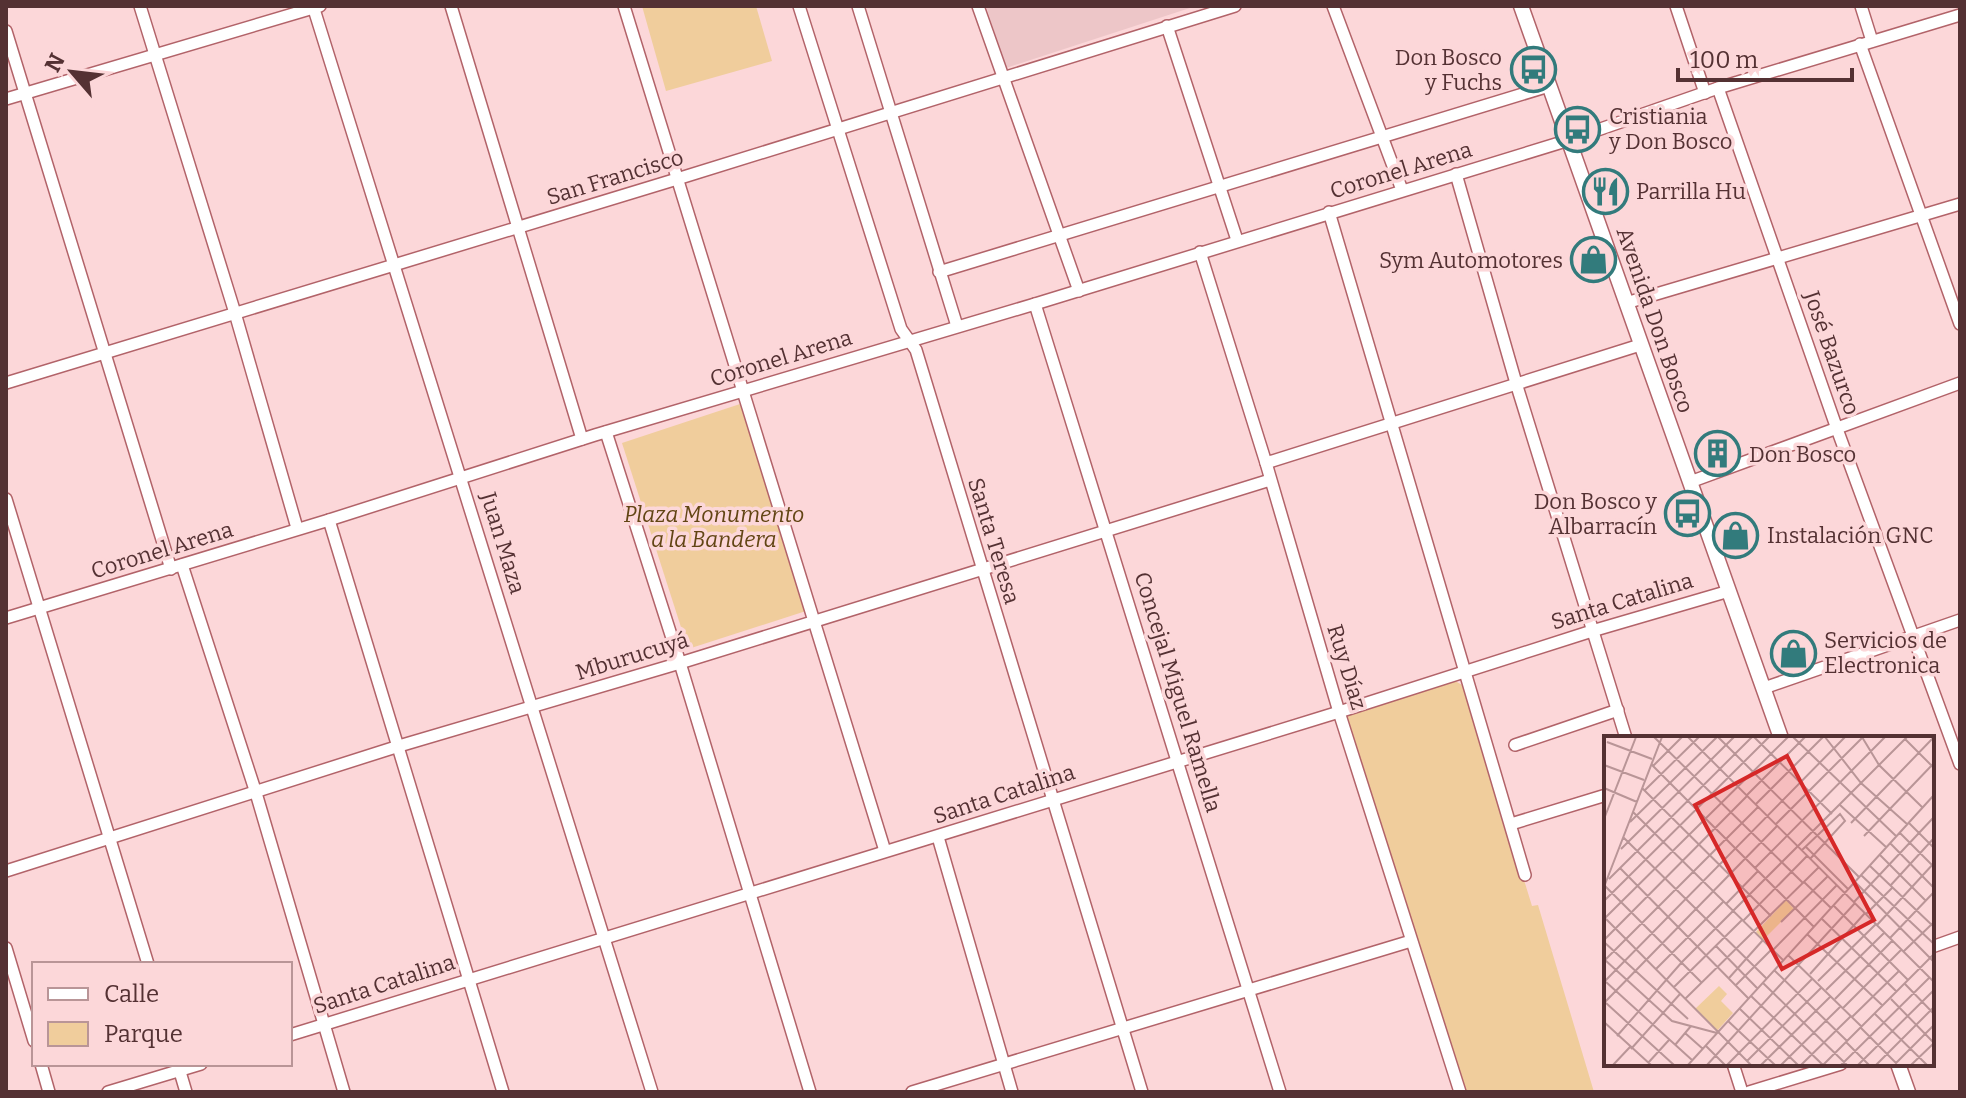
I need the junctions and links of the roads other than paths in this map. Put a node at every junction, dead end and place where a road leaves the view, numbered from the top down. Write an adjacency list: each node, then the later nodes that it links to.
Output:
1 (140, 6): 17 (street)
2 (451, 6): 35 (street)
3 (624, 6): 29 (street)
4 (799, 6): 25 (street, Santa Teresa)
5 (858, 6): 24 (street)
6 (978, 6): 18 (street)
7 (1235, 6): 14 (street, San Francisco)
8 (1333, 6): 26 (street)
9 (1521, 6): 19 (main road, Avenida Don Bosco)
10 (1676, 6): 21 (street)
11 (1861, 6): 16 (street)
12 (316, 7): 17 (street); 40 (street, Juan Maza)
13 (1960, 15): 16 (street, Coronel Arena)
14 (1167, 26): 18 (street, San Francisco); 30 (street)
15 (6, 31): 22 (street)
16 (1866, 43): 20 (street, Coronel Arena); 34 (street)
17 (155, 54): 22 (street); 45 (street)
18 (1003, 78): 24 (street, San Francisco); 36 (street)
19 (1549, 86): 26 (street); 27 (main road, Avenida Don Bosco)
20 (1718, 88): 21 (street, Coronel Arena); 39 (street, José Bazurco)
21 (1705, 93): 27 (street, Coronel Arena)
22 (25, 94): 23 (street); 50 (street)
23 (6, 99)
24 (892, 112): 25 (street, San Francisco); 41 (street)
25 (838, 129): 29 (street, San Francisco); 48 (street, Santa Teresa)
26 (1382, 138): 30 (street); 31 (street)
27 (1569, 140): 28 (street, Coronel Arena); 43 (main road, Avenida Don Bosco)
28 (1456, 174): 31 (street, Coronel Arena); 52 (street)
29 (677, 179): 35 (street, San Francisco); 54 (street)
30 (1219, 185): 36 (street); 37 (street)
31 (1402, 190): 33 (street, Coronel Arena)
32 (1960, 204): 34 (street)
33 (1329, 212): 37 (street, Coronel Arena); 55 (street)
34 (1920, 216): 39 (street); 46 (street)
35 (519, 227): 40 (street, San Francisco); 58 (street)
36 (1058, 234): 41 (street); 42 (street)
37 (1237, 240): 38 (street, Coronel Arena)
38 (1200, 252): 42 (street, Coronel Arena); 59 (street, Ruy Díaz)
39 (1778, 259): 43 (street); 56 (street, José Bazurco)
40 (391, 265): 45 (street, San Francisco); 60 (street, Juan Maza)
41 (939, 272): 47 (street)
42 (1079, 291): 44 (street, Coronel Arena)
43 (1626, 303): 49 (main road, Avenida Don Bosco)
44 (1035, 304): 47 (street, Coronel Arena); 66 (street, Concejal Miguel Ramella)
45 (235, 313): 50 (street, San Francisco); 65 (street)
46 (1960, 324)
47 (957, 326): 48 (street, Coronel Arena)
48 (911, 341): 54 (street, Coronel Arena); 68 (street, Santa Teresa)
49 (1640, 345): 52 (street); 62 (main road, Avenida Don Bosco)
50 (104, 353): 51 (street, San Francisco); 67 (street)
51 (6, 383)
52 (1516, 383): 55 (street); 74 (street)
53 (1960, 383): 56 (street)
54 (744, 391): 57 (street, Coronel Arena); 73 (street)
55 (1391, 425): 59 (street); 77 (street)
56 (1837, 429): 62 (street); 75 (street, José Bazurco)
57 (606, 432): 58 (street, Coronel Arena); 76 (street)
58 (582, 439): 60 (street, Coronel Arena)
59 (1266, 463): 61 (street, Ruy Díaz)
60 (462, 477): 64 (street, Coronel Arena); 79 (street, Juan Maza)
61 (1270, 480): 66 (street, Mburucuyá); 81 (street, Ruy Díaz)
62 (1690, 482): 69 (main road, Avenida Don Bosco)
63 (6, 499): 70 (street)
64 (329, 520): 65 (street, Coronel Arena); 85 (street)
65 (297, 528): 67 (street, Coronel Arena)
66 (1107, 530): 68 (street, Mburucuyá); 86 (street, Concejal Miguel Ramella)
67 (177, 567): 70 (street, Coronel Arena); 88 (street)
68 (982, 569): 73 (street, Mburucuyá); 90 (street, Santa Teresa)
69 (1729, 591): 74 (street, Santa Catalina); 78 (main road, Avenida Don Bosco)
70 (39, 608): 71 (street, Coronel Arena); 93 (street)
71 (6, 618)
72 (1960, 620): 75 (street)
73 (815, 622): 76 (street, Mburucuyá); 94 (street)
74 (1592, 631): 77 (street, Santa Catalina); 80 (street)
75 (1915, 637): 78 (street); 87 (street, José Bazurco)
76 (680, 663): 79 (street, Mburucuyá); 97 (street)
77 (1464, 670): 81 (street, Santa Catalina); 91 (street)
78 (1764, 688): 83 (main road, Avenida Don Bosco)
79 (534, 708): 85 (street, Mburucuyá); 99 (street, Juan Maza)
80 (1618, 710): 82 (street); 84 (street)
81 (1339, 712): 86 (street, Santa Catalina); 100 (street, Ruy Díaz)
82 (1625, 736)
83 (1780, 736)
84 (1515, 745)
85 (399, 746): 88 (street, Mburucuyá); 104 (street)
86 (1178, 762): 90 (street, Santa Catalina); 105 (street, Concejal Miguel Ramella)
87 (1960, 764)
88 (256, 793): 93 (street, Mburucuyá); 106 (street)
89 (1604, 796): 91 (street)
90 (1052, 800): 92 (street, Santa Catalina); 107 (street, Santa Teresa)
91 (1511, 824): 96 (street)
92 (938, 837): 94 (street, Santa Catalina); 110 (street)
93 (110, 839): 95 (street, Mburucuyá); 103 (street)
94 (885, 851): 97 (street, Santa Catalina)
95 (6, 871)
96 (1525, 875)
97 (748, 893): 99 (street, Santa Catalina); 122 (street)
98 (1960, 937): 101 (street)
99 (604, 938): 104 (street, Santa Catalina); 121 (street, Juan Maza)
100 (1411, 941): 105 (street); 127 (street, Ruy Díaz)
101 (1934, 946)
102 (6, 948): 108 (street)
103 (147, 962)
104 (468, 978): 106 (street, Santa Catalina); 120 (street)
105 (1249, 990): 107 (street); 126 (street, Concejal Miguel Ramella)
106 (322, 1024): 109 (street, Santa Catalina); 119 (street)
107 (1122, 1028): 110 (street); 125 (street, Santa Teresa)
108 (32, 1034)
109 (292, 1034)
110 (1003, 1064): 123 (street); 124 (street)
111 (42, 1066): 116 (street)
112 (1734, 1066): 128 (street)
113 (1834, 1066): 129 (street)
114 (1899, 1066): 130 (main road)
115 (179, 1067): 117 (street); 118 (street)
116 (49, 1092)
117 (108, 1092)
118 (186, 1092)
119 (344, 1092)
120 (503, 1092)
121 (652, 1092)
122 (810, 1092)
123 (912, 1092)
124 (1012, 1092)
125 (1142, 1092)
126 (1280, 1092)
127 (1460, 1092)
128 (1742, 1092)
129 (1749, 1092)
130 (1908, 1092)

